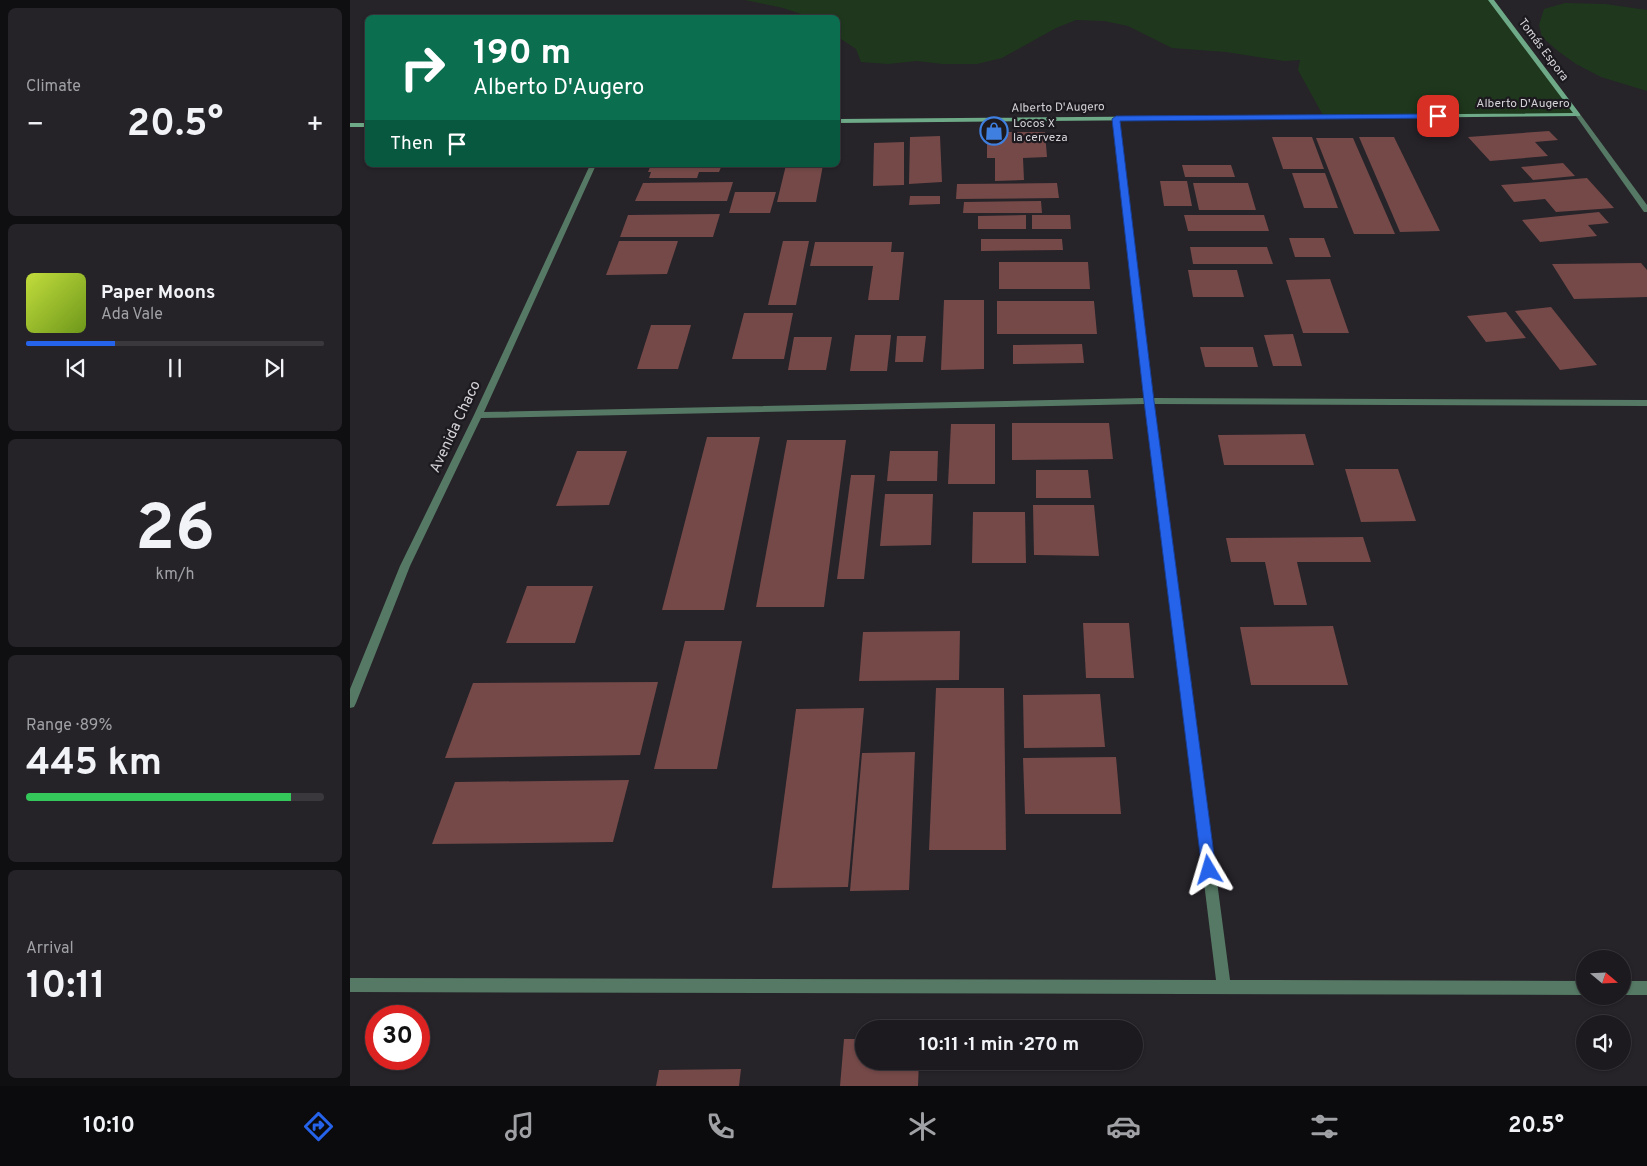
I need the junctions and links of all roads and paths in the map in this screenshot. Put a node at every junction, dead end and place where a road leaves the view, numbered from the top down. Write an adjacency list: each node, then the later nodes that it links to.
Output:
1 (1491, 0): 2 (main road, Tomás Espora)
2 (1578, 115): 3 (main road, Alberto D'Augero); 8 (street, Tomás Espora)
3 (1116, 119): 4 (main road, Alberto D'Augero); 9 (street)
4 (840, 122)
5 (350, 125): 6 (main road)
6 (365, 125)
7 (592, 167): 11 (street, Avenida Chaco)
8 (1647, 210)
9 (1149, 401): 10 (street); 11 (street); 14 (street)
10 (1647, 403)
11 (478, 415): 12 (street, Avenida Chaco)
12 (350, 703)
13 (350, 985): 14 (street)
14 (1224, 987): 15 (street)
15 (1576, 988)
16 (1631, 988): 17 (street)
17 (1647, 988)

